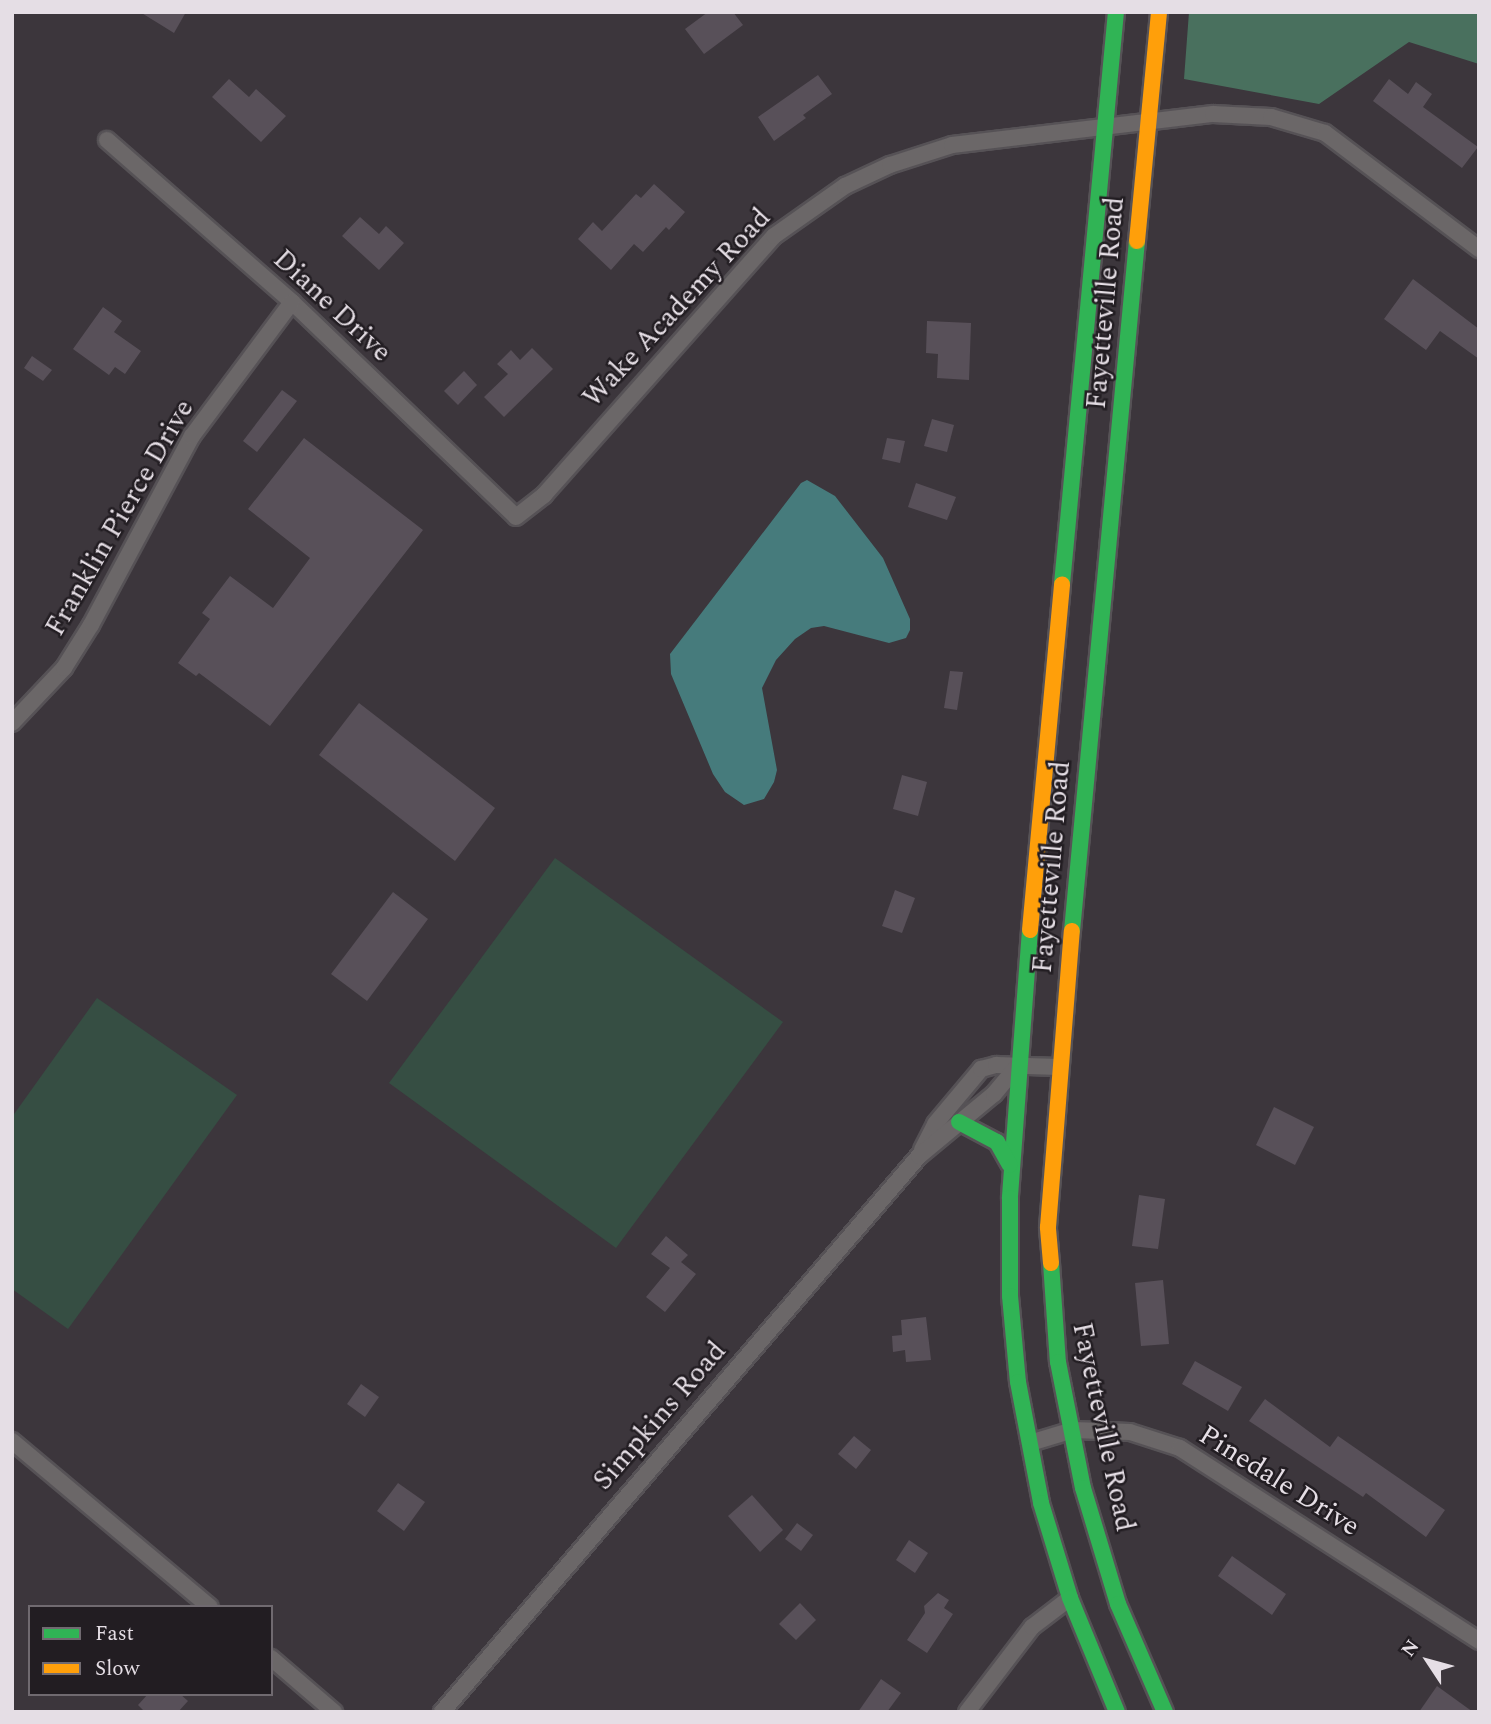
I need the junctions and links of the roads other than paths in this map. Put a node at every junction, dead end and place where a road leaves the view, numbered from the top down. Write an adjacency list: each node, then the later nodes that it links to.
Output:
1 (1116, 12): 4 (highway, Fayetteville Road)
2 (1159, 12): 3 (highway, Fayetteville Road)
3 (1149, 121): 4 (street, Wake Academy Road); 6 (street, Wake Academy Road); 11 (highway, Fayetteville Road)
4 (1104, 125): 8 (street, Wake Academy Road); 10 (highway, Fayetteville Road)
5 (107, 140): 7 (street, Diane Drive)
6 (1479, 249)
7 (292, 302): 8 (street, Diane Drive); 9 (street, Franklin Pierce Drive)
8 (516, 517)
9 (12, 723)
10 (1017, 1066): 11 (street, Simpkins Road); 12 (street, Simpkins Road); 13 (street, Simpkins Road); 14 (highway, Fayetteville Road)
11 (1059, 1067): 15 (highway, Fayetteville Road)
12 (959, 1122): 13 (street, Simpkins Road); 14 (highway)
13 (919, 1156): 23 (street, Simpkins Road)
14 (1010, 1165): 17 (highway, Fayetteville Road)
15 (1073, 1431): 17 (street, Pinedale Drive); 20 (street, Pinedale Drive); 26 (highway, Fayetteville Road)
16 (12, 1441): 19 (street)
17 (1030, 1443): 18 (highway, Fayetteville Road)
18 (1070, 1598): 24 (street); 25 (highway, Fayetteville Road)
19 (208, 1605)
20 (1479, 1641)
21 (273, 1660): 22 (street)
22 (334, 1712)
23 (442, 1712)
24 (967, 1712)
25 (1117, 1712)
26 (1165, 1712)

